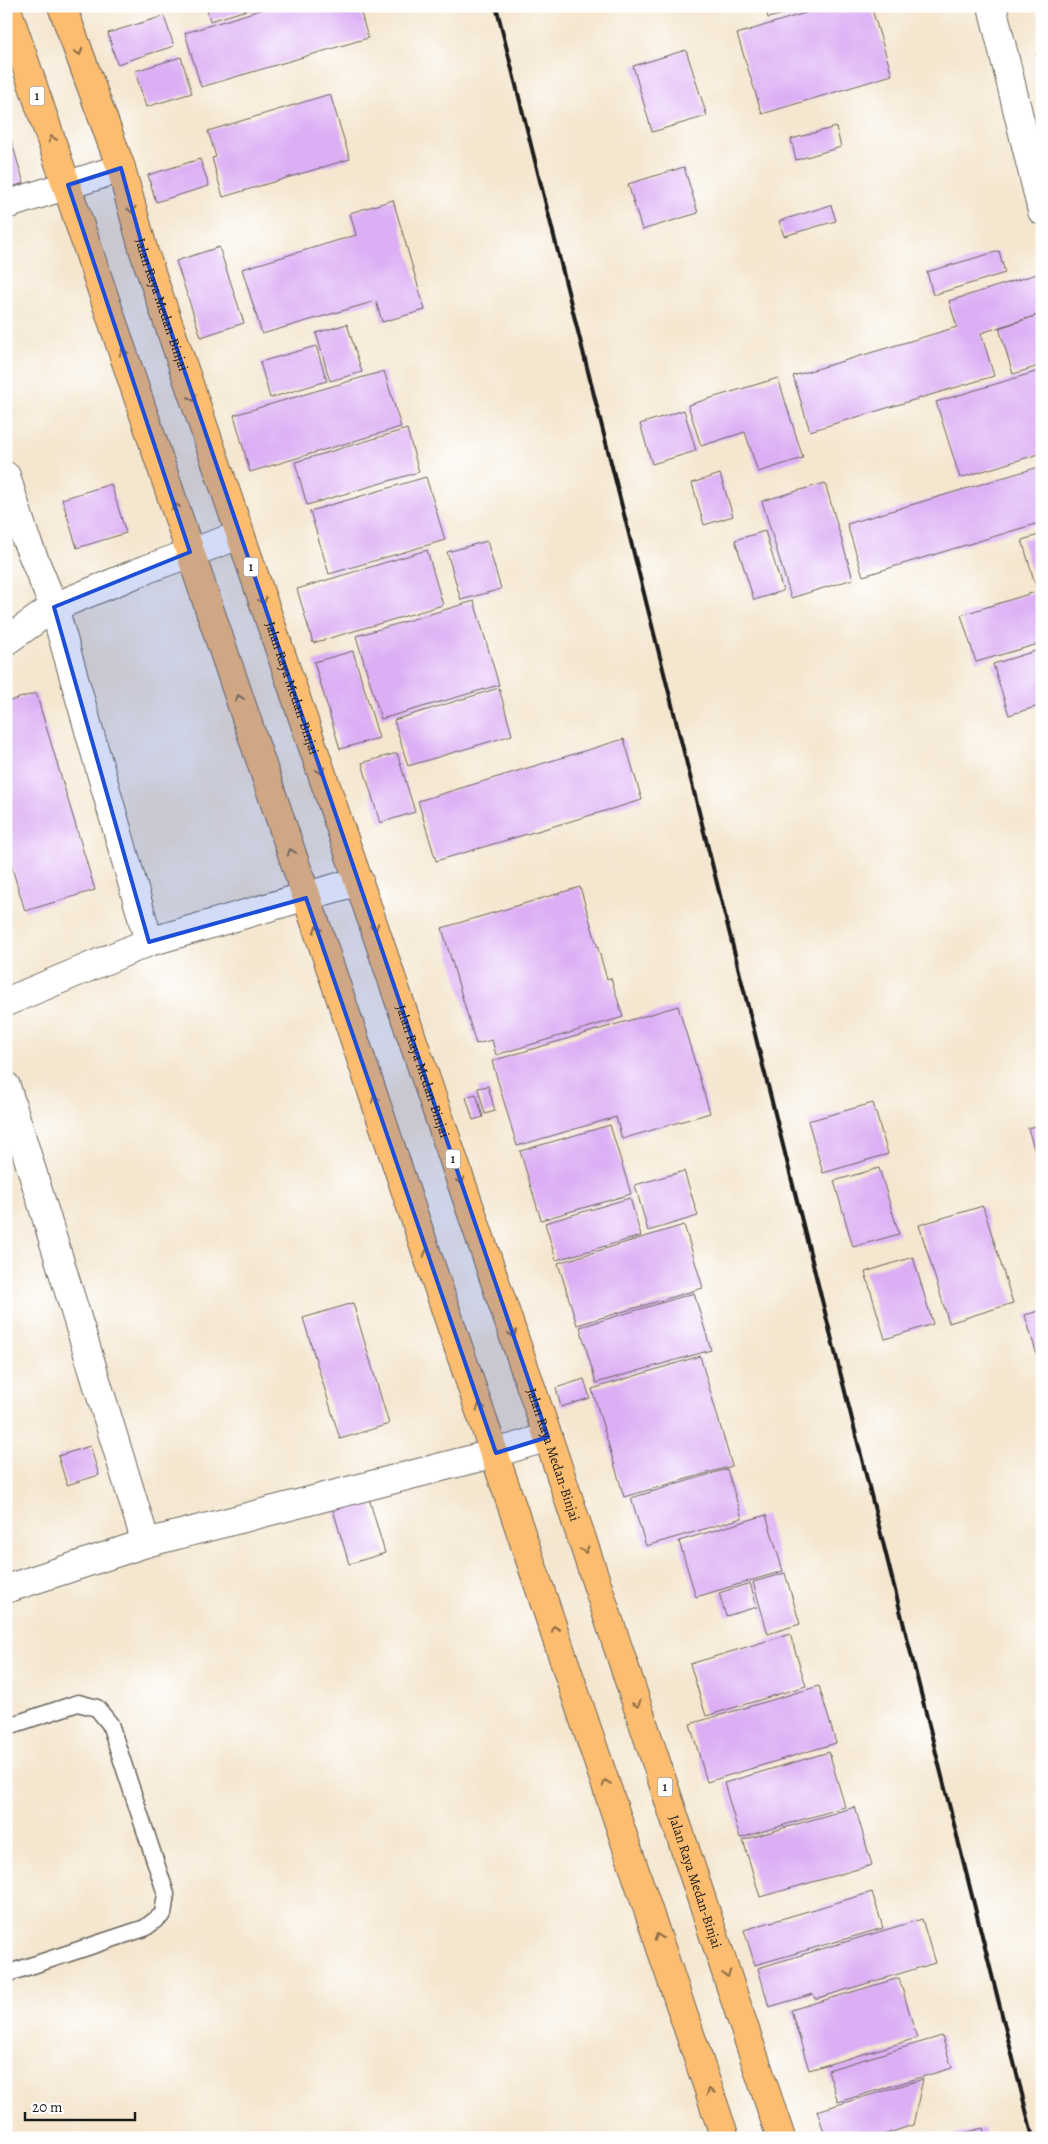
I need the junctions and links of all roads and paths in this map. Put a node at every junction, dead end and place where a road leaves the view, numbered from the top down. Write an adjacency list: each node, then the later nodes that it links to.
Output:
1 (6, 6): 5 (main road, 1, one-way to 1)
2 (62, 6): 4 (main road, Jalan Raya Medan-Binjai / 1, one-way to 4)
3 (992, 6): 7 (street)
4 (121, 168): 5 (street); 9 (main road, Jalan Raya Medan-Binjai / 1, one-way to 9)
5 (68, 186): 6 (street); 10 (main road, 1, one-way to 5)
6 (6, 205)
7 (1042, 210)
8 (6, 476): 11 (street)
9 (240, 535): 10 (street); 13 (main road, Jalan Raya Medan-Binjai / 1, one-way to 13)
10 (190, 552): 11 (street); 14 (main road, 1, one-way to 10)
11 (54, 607): 12 (street); 15 (street)
12 (6, 641)
13 (359, 881): 14 (street); 18 (main road, Jalan Raya Medan-Binjai / 1, one-way to 18)
14 (306, 898): 15 (street); 19 (main road, 1, one-way to 14)
15 (149, 942): 16 (street)
16 (6, 1002)
17 (6, 1086): 20 (street)
18 (548, 1437): 19 (street); 25 (main road, Jalan Raya Medan-Binjai / 1, one-way to 25)
19 (496, 1453): 20 (street); 24 (main road, 1, one-way to 19)
20 (146, 1543): 21 (street)
21 (6, 1590)
22 (6, 1727): 23 (lane)
23 (6, 1974)
24 (725, 2138)
25 (781, 2138)

